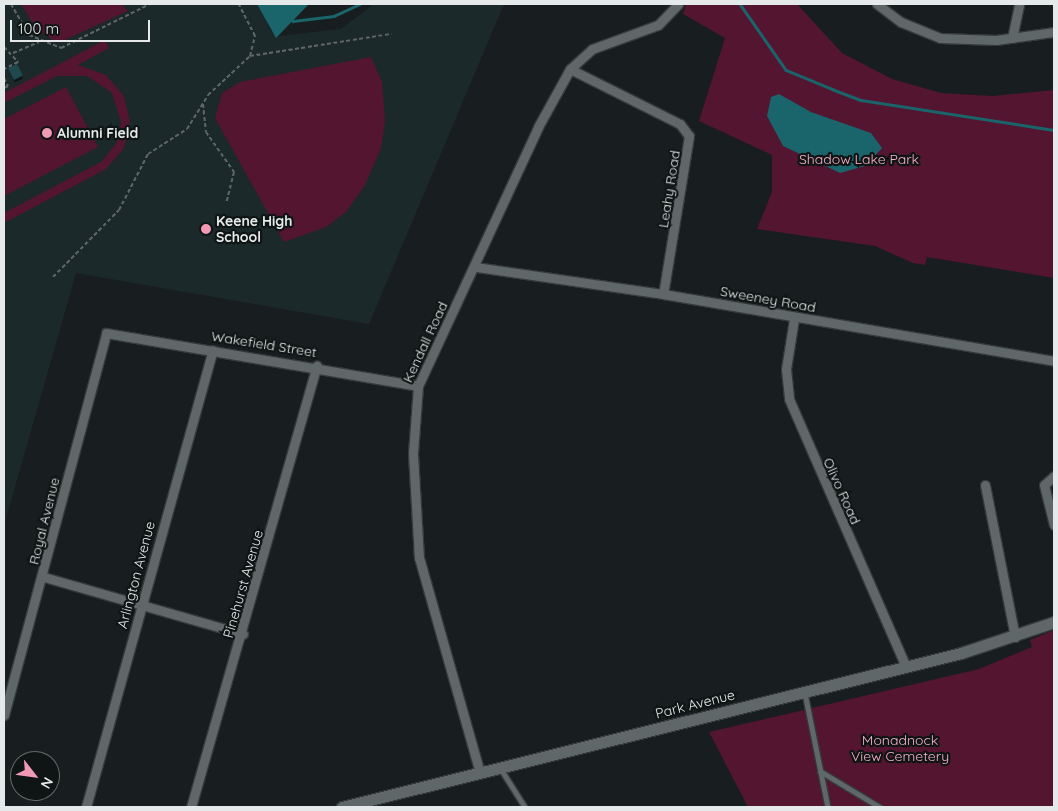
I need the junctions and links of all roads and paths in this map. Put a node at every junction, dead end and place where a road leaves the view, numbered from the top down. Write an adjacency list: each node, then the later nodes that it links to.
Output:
1 (11, 4): 10 (path)
2 (150, 4): 10 (path)
3 (240, 4): 13 (path)
4 (678, 4): 15 (street, Kendall Road)
5 (877, 4): 9 (street)
6 (1019, 4): 9 (street)
7 (1054, 32): 9 (street)
8 (391, 34): 13 (path)
9 (1012, 38)
10 (39, 42): 12 (path)
11 (4, 48): 12 (path)
12 (13, 53): 14 (path)
13 (250, 56): 18 (path)
14 (4, 69)
15 (570, 70): 20 (street, Kendall Road); 22 (street, Leahy Road)
16 (4, 78): 17 (path)
17 (4, 88)
18 (204, 102): 19 (path); 21 (path)
19 (226, 202)
20 (476, 268): 22 (street, Sweeney Road); 28 (street, Kendall Road)
21 (53, 277)
22 (663, 294): 23 (street, Sweeney Road)
23 (794, 319): 26 (street, Sweeney Road); 37 (street, Olivo Road)
24 (106, 333): 25 (street, Wakefield Street); 32 (street, Royal Avenue)
25 (213, 350): 27 (street, Wakefield Street); 33 (street, Arlington Avenue)
26 (1054, 362)
27 (317, 366): 28 (street, Wakefield Street); 35 (street, Pinehurst Avenue)
28 (418, 386): 42 (street, Kendall Road)
29 (1054, 476): 31 (street)
30 (985, 486): 36 (street)
31 (1054, 525)
32 (44, 577): 33 (street); 39 (street, Royal Avenue)
33 (143, 604): 35 (street); 43 (street, Arlington Avenue)
34 (1054, 622): 36 (street, Park Avenue)
35 (243, 634): 44 (street, Pinehurst Avenue)
36 (1015, 637): 37 (street, Park Avenue)
37 (906, 667): 38 (street, Park Avenue)
38 (805, 692): 40 (street, Park Avenue); 41 (lane)
39 (4, 715)
40 (500, 768): 42 (street, Park Avenue); 46 (lane)
41 (820, 771): 47 (lane); 48 (lane)
42 (480, 773): 45 (street, Park Avenue)
43 (86, 807)
44 (191, 807)
45 (342, 807)
46 (525, 807)
47 (828, 807)
48 (880, 807)

